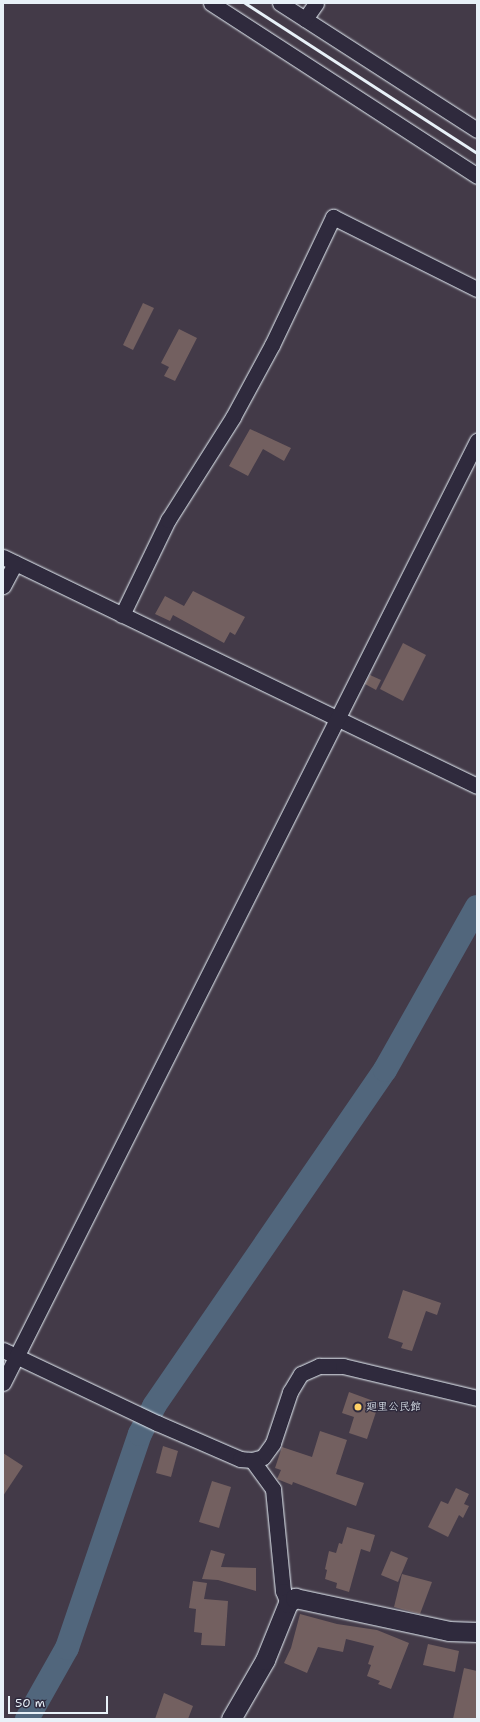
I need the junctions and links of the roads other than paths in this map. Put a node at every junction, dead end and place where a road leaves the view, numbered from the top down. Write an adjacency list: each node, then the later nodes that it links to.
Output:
1 (211, 3): 6 (street)
2 (280, 3): 4 (street)
3 (316, 3): 4 (street)
4 (305, 19): 5 (street)
5 (477, 130)
6 (477, 176)
7 (477, 289): 11 (street)
8 (477, 441): 12 (street)
9 (9, 560): 10 (street); 11 (street)
10 (4, 585)
11 (122, 615): 12 (street)
12 (337, 718): 13 (street); 14 (street)
13 (477, 786)
14 (10, 1353): 15 (street); 17 (street)
15 (3, 1383)
16 (477, 1397): 17 (street)
17 (252, 1460): 18 (street)
18 (288, 1603): 19 (street); 20 (street)
19 (477, 1632)
20 (231, 1719)

